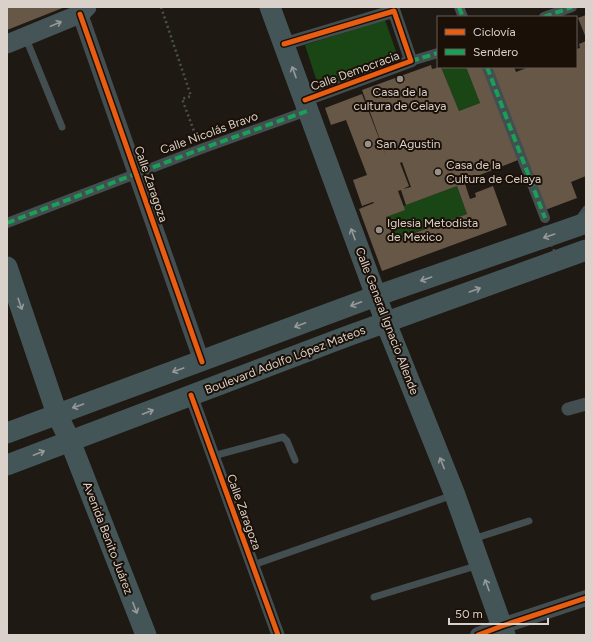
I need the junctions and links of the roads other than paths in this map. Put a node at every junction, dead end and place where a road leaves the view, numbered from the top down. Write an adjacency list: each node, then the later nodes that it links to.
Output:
1 (270, 7): 8 (main road, Calle General Ignacio Allende)
2 (572, 7): 5 (street)
3 (400, 8): 8 (street); 10 (street)
4 (84, 10): 6 (main road, one-way to 4); 14 (street, Calle Zaragoza)
5 (547, 16)
6 (25, 36): 7 (main road); 13 (lane)
7 (7, 44)
8 (284, 44): 12 (main road, Calle General Ignacio Allende, one-way to 8)
9 (437, 53): 10 (street, Calle Democracia)
10 (411, 61): 12 (street, Calle Democracia)
11 (487, 68): 16 (street)
12 (306, 105): 14 (street, Calle Nicolás Bravo); 21 (main road, Calle General Ignacio Allende, one-way to 12)
13 (62, 127)
14 (137, 173): 17 (street, Calle Nicolás Bravo); 23 (street, Calle Zaragoza)
15 (586, 209): 18 (lane)
16 (545, 222)
17 (7, 223)
18 (580, 225): 21 (main road, one-way to 21)
19 (586, 250): 22 (main road, Boulevard Adolfo López Mateos, one-way to 19)
20 (7, 267): 27 (main road, one-way to 27)
21 (376, 296): 22 (main road, Calle General Ignacio Allende); 23 (main road, one-way to 23)
22 (386, 323): 24 (main road, Boulevard Adolfo López Mateos); 33 (main road, Calle General Ignacio Allende, one-way to 22)
23 (202, 362): 27 (main road, one-way to 27)
24 (191, 395): 29 (main road, Boulevard Adolfo López Mateos, one-way to 24); 30 (street, Calle Zaragoza)
25 (586, 404): 26 (street)
26 (568, 409)
27 (57, 414): 28 (main road); 29 (main road, Avenida Benito Juárez)
28 (7, 433)
29 (70, 441): 32 (main road, Boulevard Adolfo López Mateos, one-way to 29); 41 (main road, Avenida Benito Juárez, one-way to 41)
30 (213, 456): 31 (lane); 37 (street, Calle Zaragoza)
31 (295, 460)
32 (7, 465)
33 (455, 494): 35 (main road, Calle General Ignacio Allende); 37 (lane)
34 (528, 521): 35 (lane)
35 (471, 540): 36 (main road, Calle General Ignacio Allende)
36 (480, 565): 38 (lane); 40 (main road, Calle General Ignacio Allende, one-way to 36)
37 (253, 566): 42 (street, Calle Zaragoza)
38 (374, 596)
39 (586, 598): 40 (street)
40 (504, 630): 43 (street)
41 (146, 635)
42 (278, 635)
43 (478, 635)

